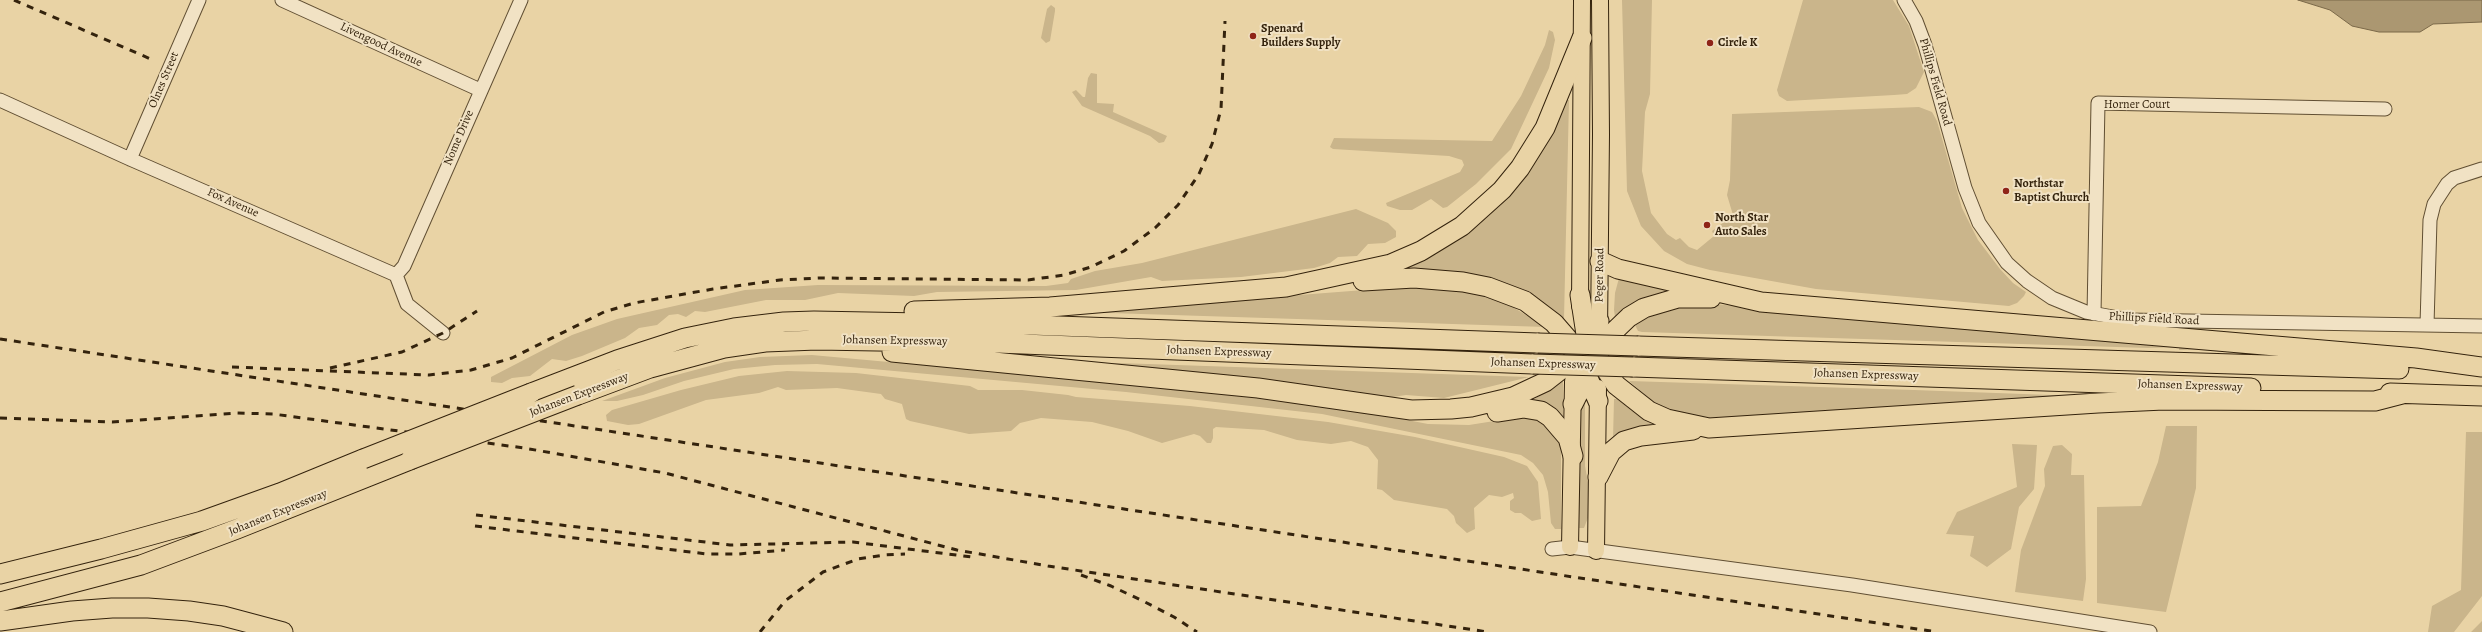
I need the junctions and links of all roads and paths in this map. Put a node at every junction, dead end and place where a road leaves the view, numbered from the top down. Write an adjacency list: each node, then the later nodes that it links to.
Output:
1 (199, 0): 11 (street, Olnes Street)
2 (282, 0): 8 (street, Livengood Avenue)
3 (521, 0): 8 (street, Nome Drive)
4 (1582, 0): 7 (main road, Peger Road)
5 (1600, 0): 13 (main road, Peger Road)
6 (1904, 0): 18 (street, Phillips Field Road)
7 (1582, 38): 15 (highway); 16 (main road, Peger Road)
8 (480, 90): 14 (street, Nome Drive)
9 (0, 100): 11 (street, Fox Avenue)
10 (2384, 109): 18 (street, Horner Court)
11 (130, 159): 14 (street, Fox Avenue)
12 (2482, 169): 21 (street)
13 (1600, 261): 17 (highway); 20 (main road, Peger Road)
14 (396, 274): 23 (street)
15 (1286, 287): 19 (highway); 26 (highway)
16 (1580, 295): 24 (highway); 26 (main road, Peger Road)
17 (1744, 299): 27 (highway); 28 (highway)
18 (2094, 314): 21 (street, Phillips Field Road)
19 (814, 321): 29 (highway, Johansen Expressway, bridge); 42 (highway, Johansen Expressway, bridge)
20 (1599, 321): 24 (highway); 27 (main road, Peger Road)
21 (2427, 325): 22 (street, Phillips Field Road)
22 (2482, 326)
23 (443, 333)
24 (1587, 341): 26 (highway); 27 (highway)
25 (765, 342): 31 (highway, Johansen Expressway, bridge); 35 (highway); 43 (highway, Johansen Expressway, bridge)
26 (1577, 357): 30 (highway); 34 (main road, Peger Road); 35 (highway)
27 (1598, 357): 30 (highway); 33 (main road, Peger Road); 36 (highway)
28 (2482, 367)
29 (2482, 371)
30 (1586, 375): 33 (highway); 34 (highway)
31 (2402, 394): 32 (highway, Johansen Expressway); 36 (highway)
32 (2482, 396)
33 (1598, 401): 38 (main road, Peger Road)
34 (1573, 404): 37 (main road, Peger Road)
35 (1411, 410): 37 (highway)
36 (1709, 428): 38 (highway)
37 (1573, 456): 39 (main road, Peger Road)
38 (1598, 477): 41 (main road, Peger Road)
39 (1570, 547): 40 (street); 41 (street)
40 (1552, 549)
41 (1596, 551): 46 (street)
42 (0, 574)
43 (0, 602)
44 (0, 621): 45 (highway)
45 (283, 632)
46 (2150, 632)

